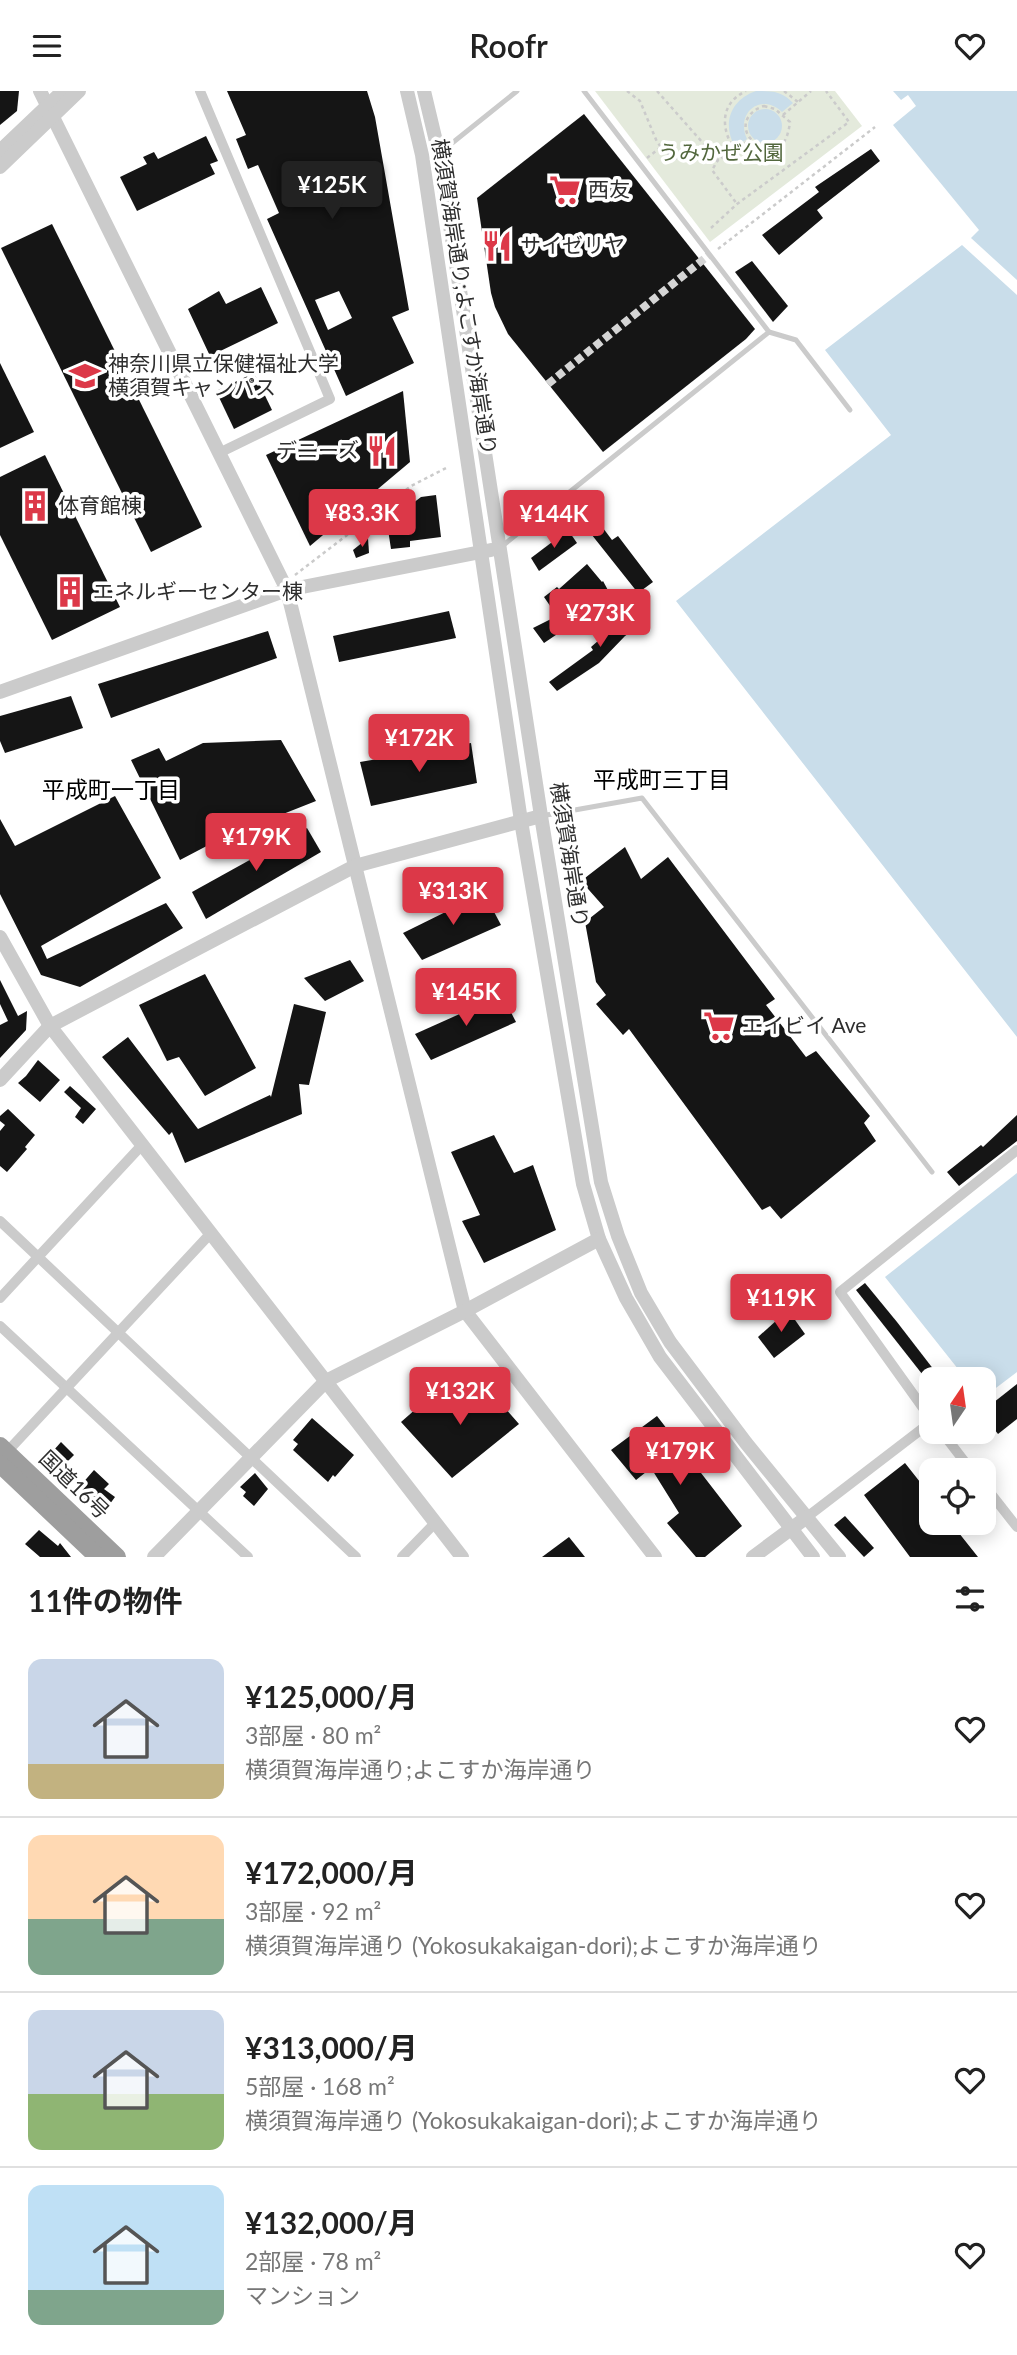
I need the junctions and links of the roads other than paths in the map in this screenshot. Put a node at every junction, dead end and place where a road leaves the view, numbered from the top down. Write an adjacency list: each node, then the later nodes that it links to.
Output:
1 (40, 91): 9 (street)
2 (63, 91): 9 (street)
3 (79, 91): 9 (street)
4 (200, 91): 15 (street)
5 (407, 91): 17 (street, 横須賀海岸通り;よこすか海岸通り)
6 (424, 91): 11 (street, 横須賀海岸通り)
7 (517, 91): 11 (lane)
8 (584, 91): 13 (lane)
9 (52, 111): 10 (street); 12 (street); 15 (street)
10 (0, 151)
11 (439, 154): 16 (street, 横須賀海岸通り)
12 (0, 167)
13 (769, 333): 14 (lane); 16 (lane)
14 (850, 410)
15 (219, 453): 18 (street)
16 (500, 547): 17 (street); 20 (street, 横須賀海岸通り)
17 (482, 552): 18 (street); 21 (street, 横須賀海岸通り;よこすか海岸通り)
18 (286, 587): 19 (street); 22 (street)
19 (0, 692)
20 (541, 815): 21 (street); 28 (lane); 47 (street, 横須賀海岸通り)
21 (521, 821): 22 (street); 31 (street, 横須賀海岸通り;よこすか海岸通り)
22 (355, 866): 24 (street); 34 (street)
23 (0, 937): 24 (street)
24 (50, 1026): 25 (street); 26 (street)
25 (0, 1080)
26 (142, 1145): 30 (street); 32 (street)
27 (1017, 1150): 39 (street)
28 (932, 1172)
29 (0, 1221): 32 (street)
30 (211, 1233): 36 (street); 37 (street)
31 (599, 1239): 34 (street); 50 (street, 横須賀海岸通り;よこすか海岸通り)
32 (38, 1257): 33 (street); 36 (street)
33 (0, 1298)
34 (465, 1311): 37 (street); 58 (street)
35 (0, 1327): 38 (street)
36 (118, 1333): 38 (street); 42 (street)
37 (326, 1381): 42 (street); 48 (street)
38 (67, 1387): 44 (street); 46 (street)
39 (919, 1404)
40 (919, 1430): 47 (street)
41 (951, 1444): 43 (street)
42 (252, 1457): 46 (street); 55 (street)
43 (962, 1458)
44 (2, 1461): 51 (highway, 国道16号); 52 (highway, 国道16号)
45 (996, 1500): 49 (street)
46 (199, 1511): 53 (street); 54 (street)
47 (807, 1517): 50 (street); 61 (street, 横須賀海岸通り)
48 (435, 1523): 56 (street); 57 (street)
49 (1017, 1527)
50 (791, 1529): 59 (street); 60 (street, 横須賀海岸通り;よこすか海岸通り)
51 (98, 1557)
52 (117, 1557)
53 (154, 1557)
54 (248, 1557)
55 (356, 1557)
56 (402, 1557)
57 (462, 1557)
58 (655, 1557)
59 (753, 1557)
60 (813, 1557)
61 (839, 1557)

